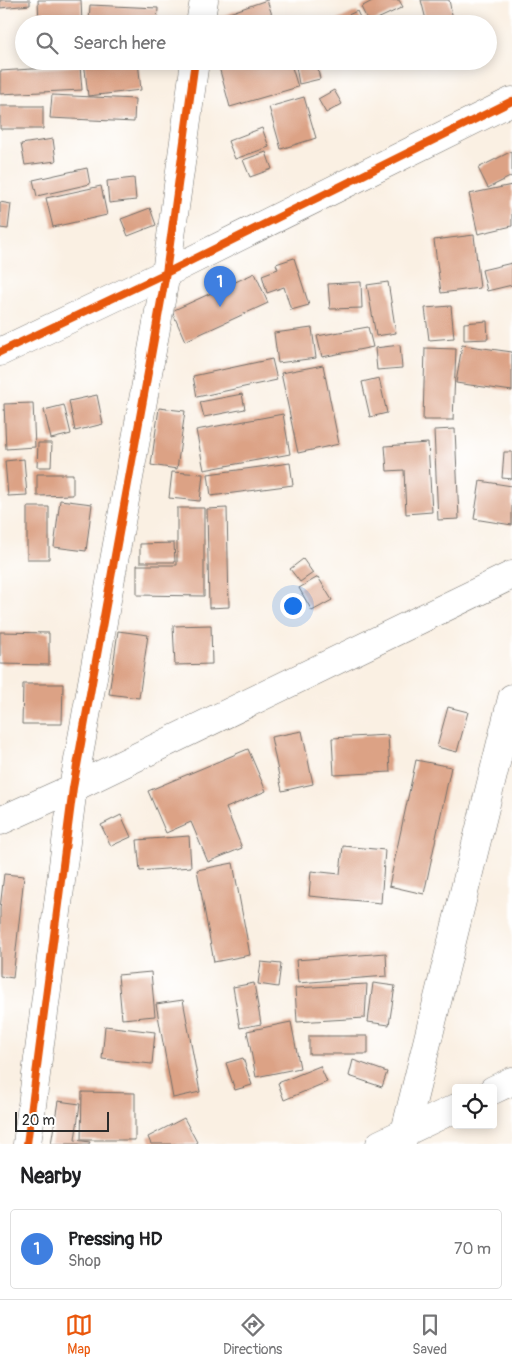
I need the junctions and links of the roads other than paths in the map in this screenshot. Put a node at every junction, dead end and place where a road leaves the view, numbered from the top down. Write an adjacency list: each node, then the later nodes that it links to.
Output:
1 (204, 0): 2 (street)
2 (202, 15)
3 (194, 70): 5 (street)
4 (512, 101): 5 (street)
5 (166, 273): 6 (street); 9 (street)
6 (0, 352)
7 (512, 575): 9 (street)
8 (512, 698): 14 (street)
9 (73, 788): 10 (street); 15 (street)
10 (0, 821)
11 (512, 1081): 12 (street)
12 (497, 1088)
13 (452, 1110): 14 (street)
14 (403, 1138): 16 (street)
15 (27, 1144)
16 (380, 1144)

